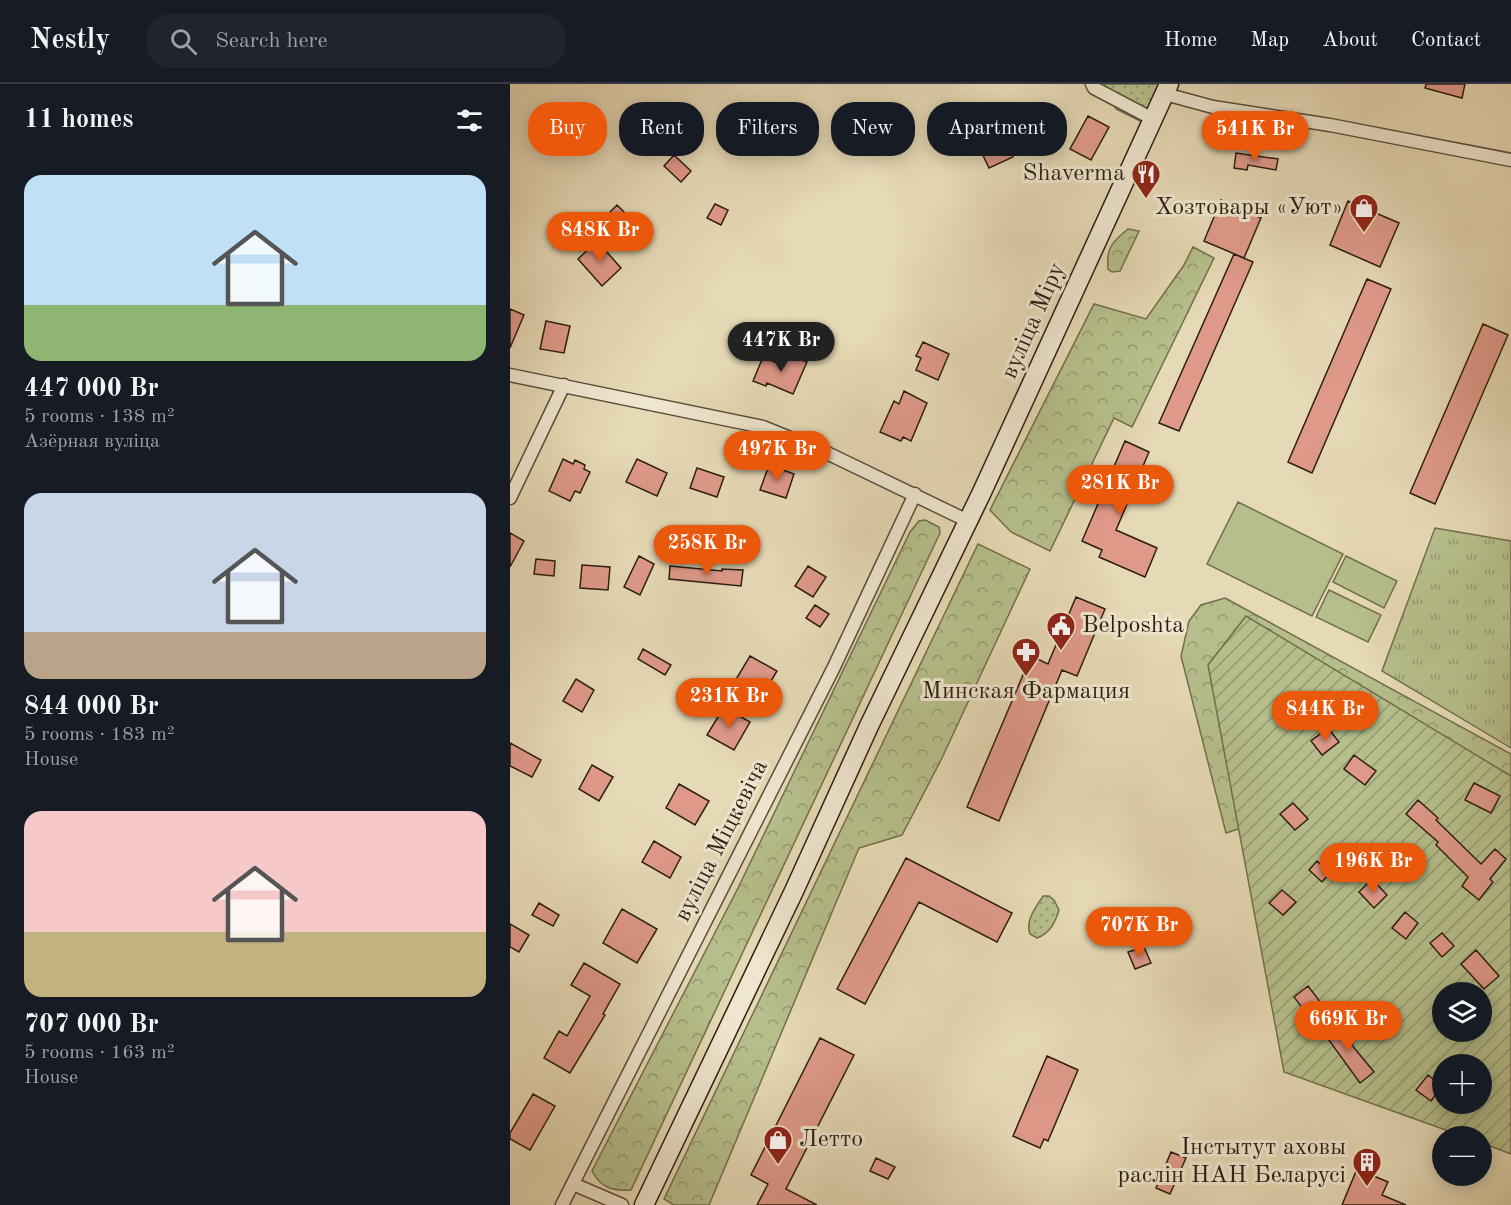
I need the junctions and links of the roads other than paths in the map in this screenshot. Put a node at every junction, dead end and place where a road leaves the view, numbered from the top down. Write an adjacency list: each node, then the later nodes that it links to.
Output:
1 (1092, 84): 3 (street)
2 (1167, 89): 3 (street, вуліца Міру); 4 (street, вуліца Міру)
3 (1153, 119): 9 (street, вуліца Міру)
4 (1511, 160)
5 (510, 375): 6 (street)
6 (564, 385): 7 (street); 8 (street)
7 (915, 494): 9 (street); 10 (street, вуліца Міцкевіча)
8 (510, 498)
9 (968, 521): 13 (street, вуліца Міру)
10 (573, 1184): 11 (street, вуліца Міцкевіча); 12 (street)
11 (562, 1205)
12 (622, 1205)
13 (644, 1205)

